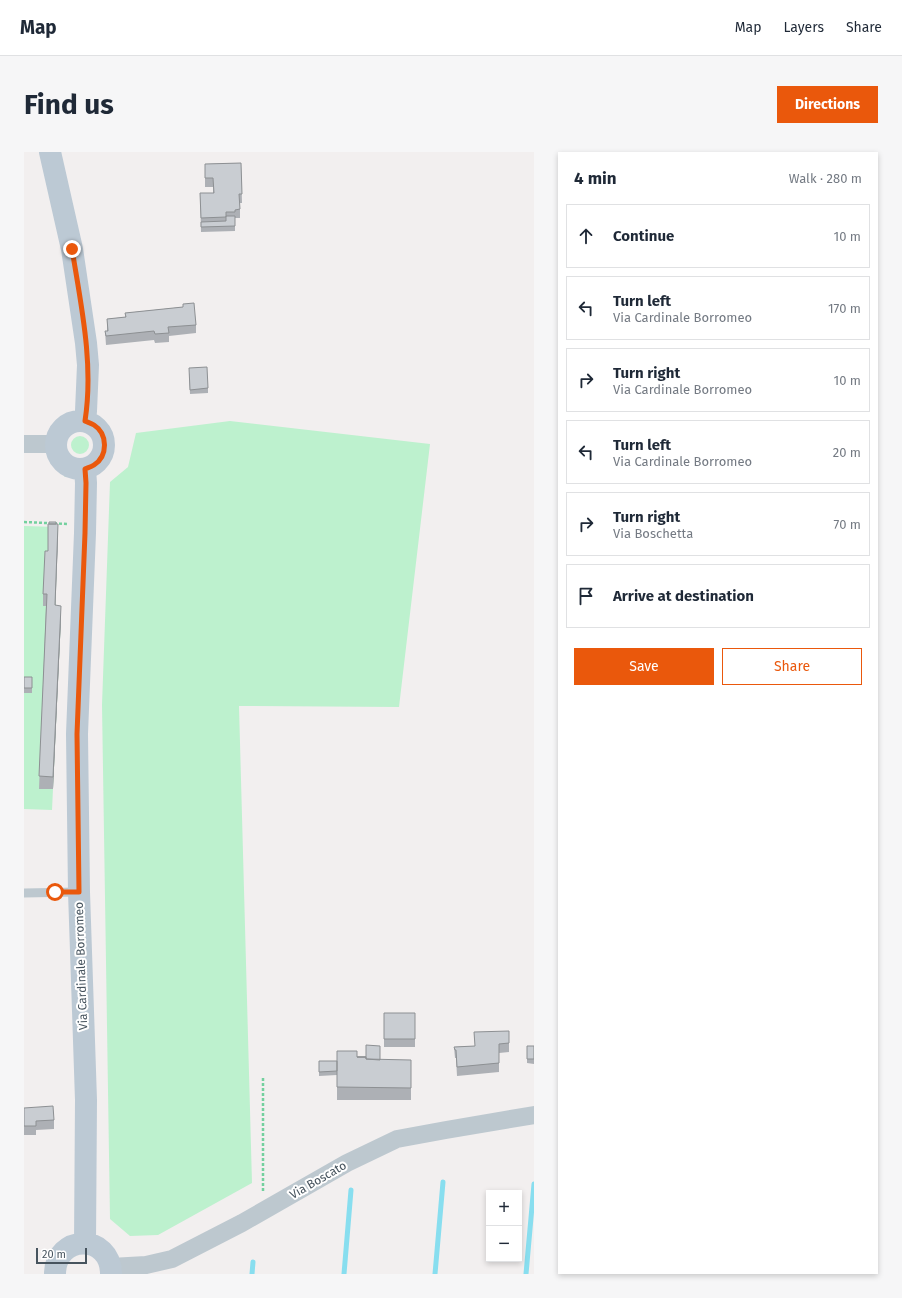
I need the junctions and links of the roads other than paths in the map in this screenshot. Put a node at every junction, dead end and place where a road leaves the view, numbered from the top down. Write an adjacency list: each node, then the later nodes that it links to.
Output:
1 (50, 152): 2 (street)
2 (85, 421): 4 (street); 5 (street)
3 (24, 444): 4 (street)
4 (56, 444): 5 (street)
5 (85, 469): 6 (street, Via Cardinale Borromeo)
6 (79, 892): 7 (lane); 9 (street, Via Cardinale Borromeo)
7 (24, 893)
8 (534, 1115): 10 (street, Via Boscato)
9 (85, 1243): 10 (street); 11 (street)
10 (111, 1271)
11 (55, 1274)

